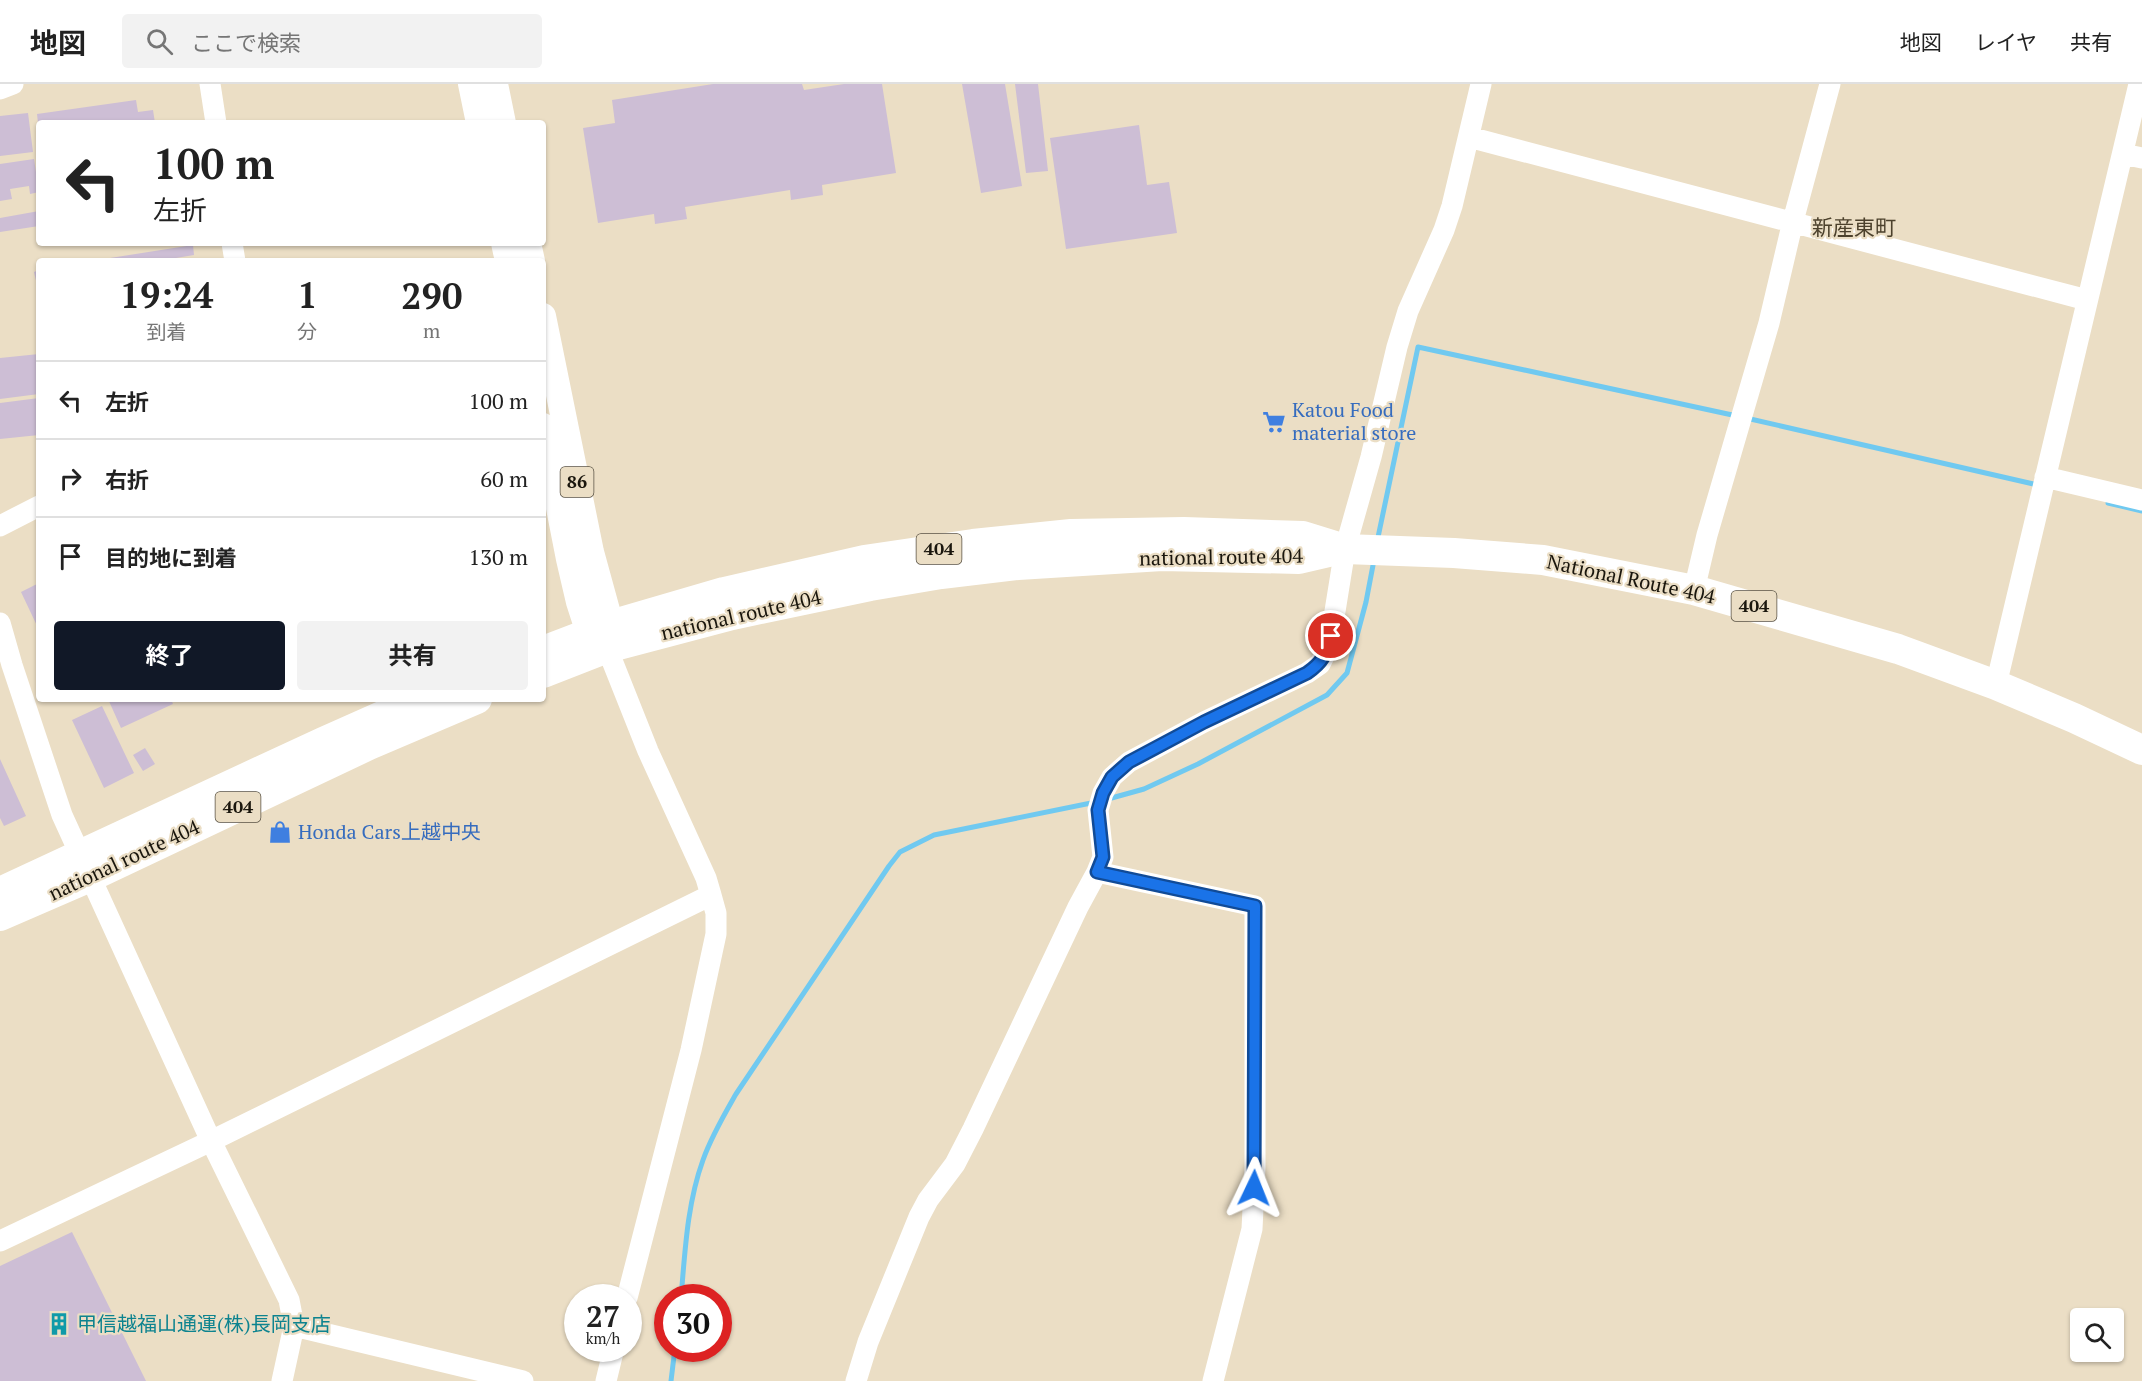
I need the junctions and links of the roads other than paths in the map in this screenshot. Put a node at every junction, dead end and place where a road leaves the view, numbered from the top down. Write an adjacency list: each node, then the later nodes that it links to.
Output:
1 (13, 84): 8 (street)
2 (210, 84): 9 (street)
3 (471, 84): 10 (main road)
4 (495, 84): 11 (main road)
5 (1481, 84): 12 (street)
6 (1830, 84): 14 (street)
7 (2139, 84): 13 (street)
8 (0, 88)
9 (216, 120)
10 (478, 120)
11 (502, 120)
12 (1469, 136): 14 (street); 22 (street)
13 (2132, 156): 15 (street)
14 (1793, 221): 15 (street); 23 (street)
15 (2086, 300): 18 (street)
16 (546, 331): 25 (main road, 86)
17 (546, 442): 25 (main road, 86)
18 (2045, 477): 19 (street); 28 (street)
19 (2142, 500)
20 (36, 508): 21 (street)
21 (0, 526)
22 (1345, 549): 23 (highway, National Route 404 / 404); 25 (highway, national route 404 / 404); 33 (street)
23 (1694, 590): 28 (highway, National Route 404 / 404)
24 (0, 623): 32 (street)
25 (603, 635): 26 (highway, national route 404 / 404); 27 (highway, national route 404 / 404); 35 (street)
26 (546, 650)
27 (546, 671)
28 (1996, 685): 31 (highway, National Route 404 / 404)
29 (413, 702): 32 (highway, national route 404 / 404)
30 (470, 702): 32 (highway, national route 404 / 404)
31 (2142, 750)
32 (85, 866): 34 (highway, national route 404 / 404); 36 (highway, national route 404 / 404); 37 (street)
33 (1097, 872): 45 (street); 46 (street)
34 (0, 892)
35 (711, 895): 37 (street); 39 (street)
36 (0, 916)
37 (211, 1141): 38 (street); 40 (street)
38 (0, 1241)
39 (631, 1284)
40 (294, 1326): 42 (street); 43 (street)
41 (611, 1362): 44 (street)
42 (282, 1381)
43 (523, 1381)
44 (606, 1381)
45 (856, 1381)
46 (1213, 1381)

